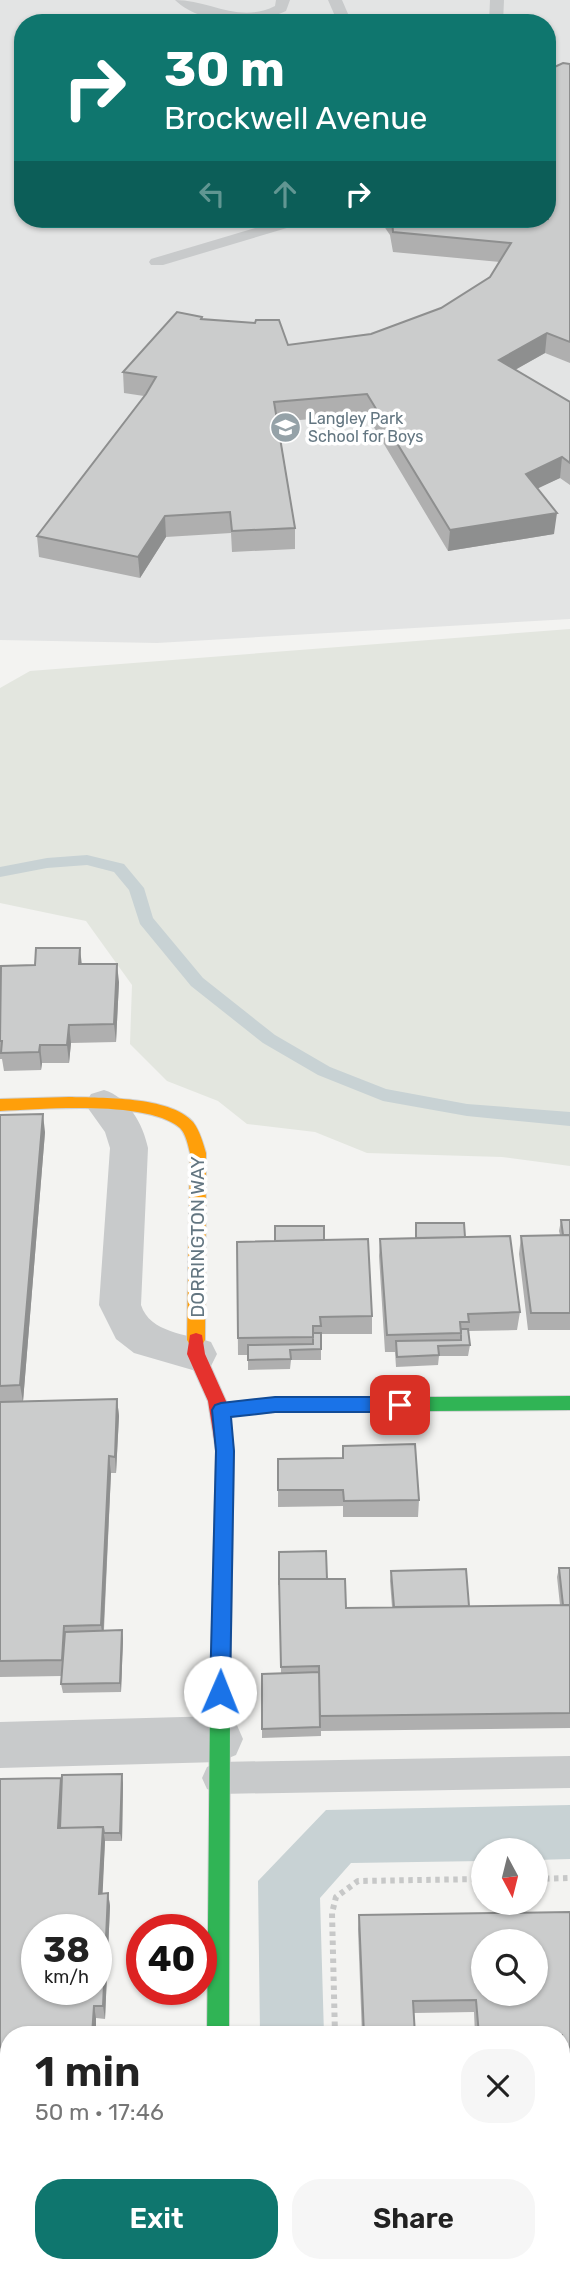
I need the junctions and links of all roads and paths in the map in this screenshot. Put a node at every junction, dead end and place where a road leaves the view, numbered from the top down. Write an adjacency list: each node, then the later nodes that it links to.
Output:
1 (183, 0): 3 (lane)
2 (284, 0): 4 (lane)
3 (225, 14)
4 (264, 14)
5 (271, 228): 6 (lane)
6 (158, 262)
7 (104, 1104): 8 (street, DORRINGTON WAY); 9 (street); 9 (street, DORRINGTON WAY)
8 (0, 1105)
9 (196, 1354): 11 (street, DORRINGTON WAY)
10 (570, 1403): 11 (street)
11 (221, 1410): 13 (street, DORRINGTON WAY)
12 (0, 1745): 13 (street)
13 (219, 1758): 14 (lane); 18 (street, DORRINGTON WAY)
14 (570, 1772)
15 (570, 1878): 17 (path)
16 (471, 1879): 19 (path)
17 (548, 1879)
18 (218, 2026)
19 (335, 2026)

